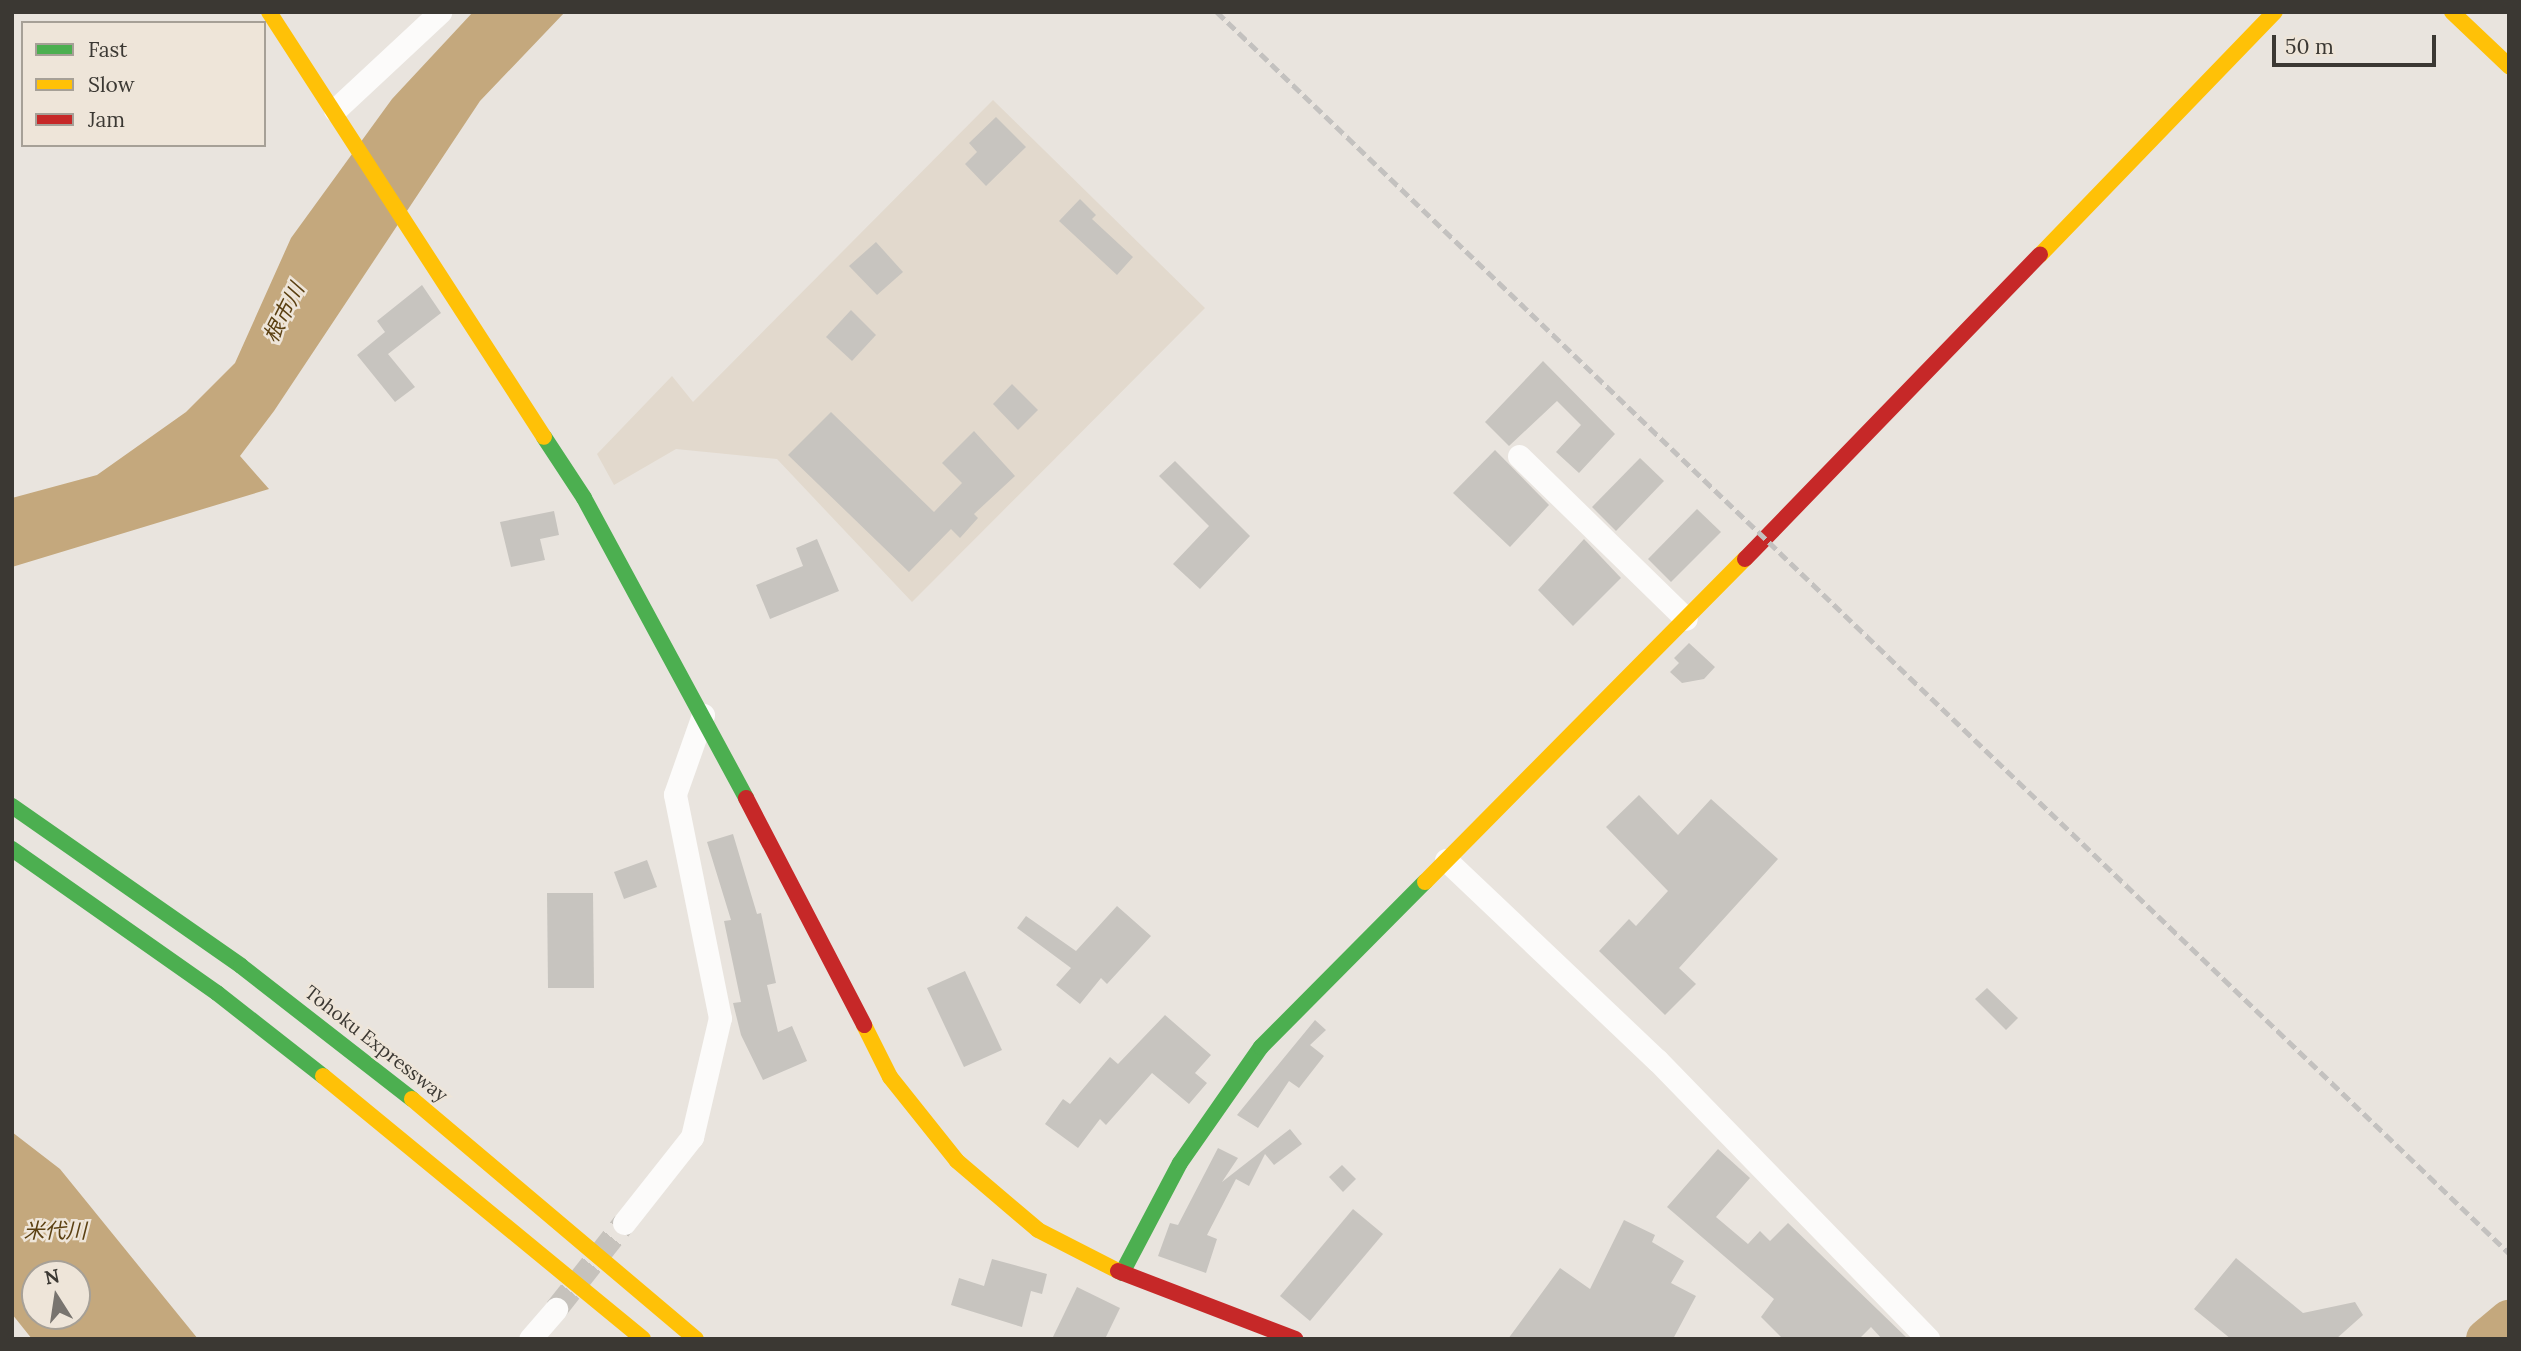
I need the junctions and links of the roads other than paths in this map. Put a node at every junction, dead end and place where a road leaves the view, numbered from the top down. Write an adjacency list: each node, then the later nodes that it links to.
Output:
1 (269, 12): 6 (main road)
2 (440, 12): 6 (street)
3 (2275, 12): 8 (main road)
4 (2452, 12): 5 (main road)
5 (2509, 66)
6 (335, 110): 9 (main road)
7 (1519, 456): 8 (street)
8 (1686, 619): 12 (main road)
9 (703, 715): 13 (street); 14 (main road)
10 (12, 806): 18 (main road, Tohoku Expressway)
11 (12, 849): 17 (main road)
12 (1446, 860): 14 (main road); 20 (street)
13 (624, 1223)
14 (1122, 1273): 19 (main road)
15 (556, 1309): 16 (street)
16 (530, 1339)
17 (643, 1339)
18 (695, 1339)
19 (1295, 1339)
20 (1928, 1339)

